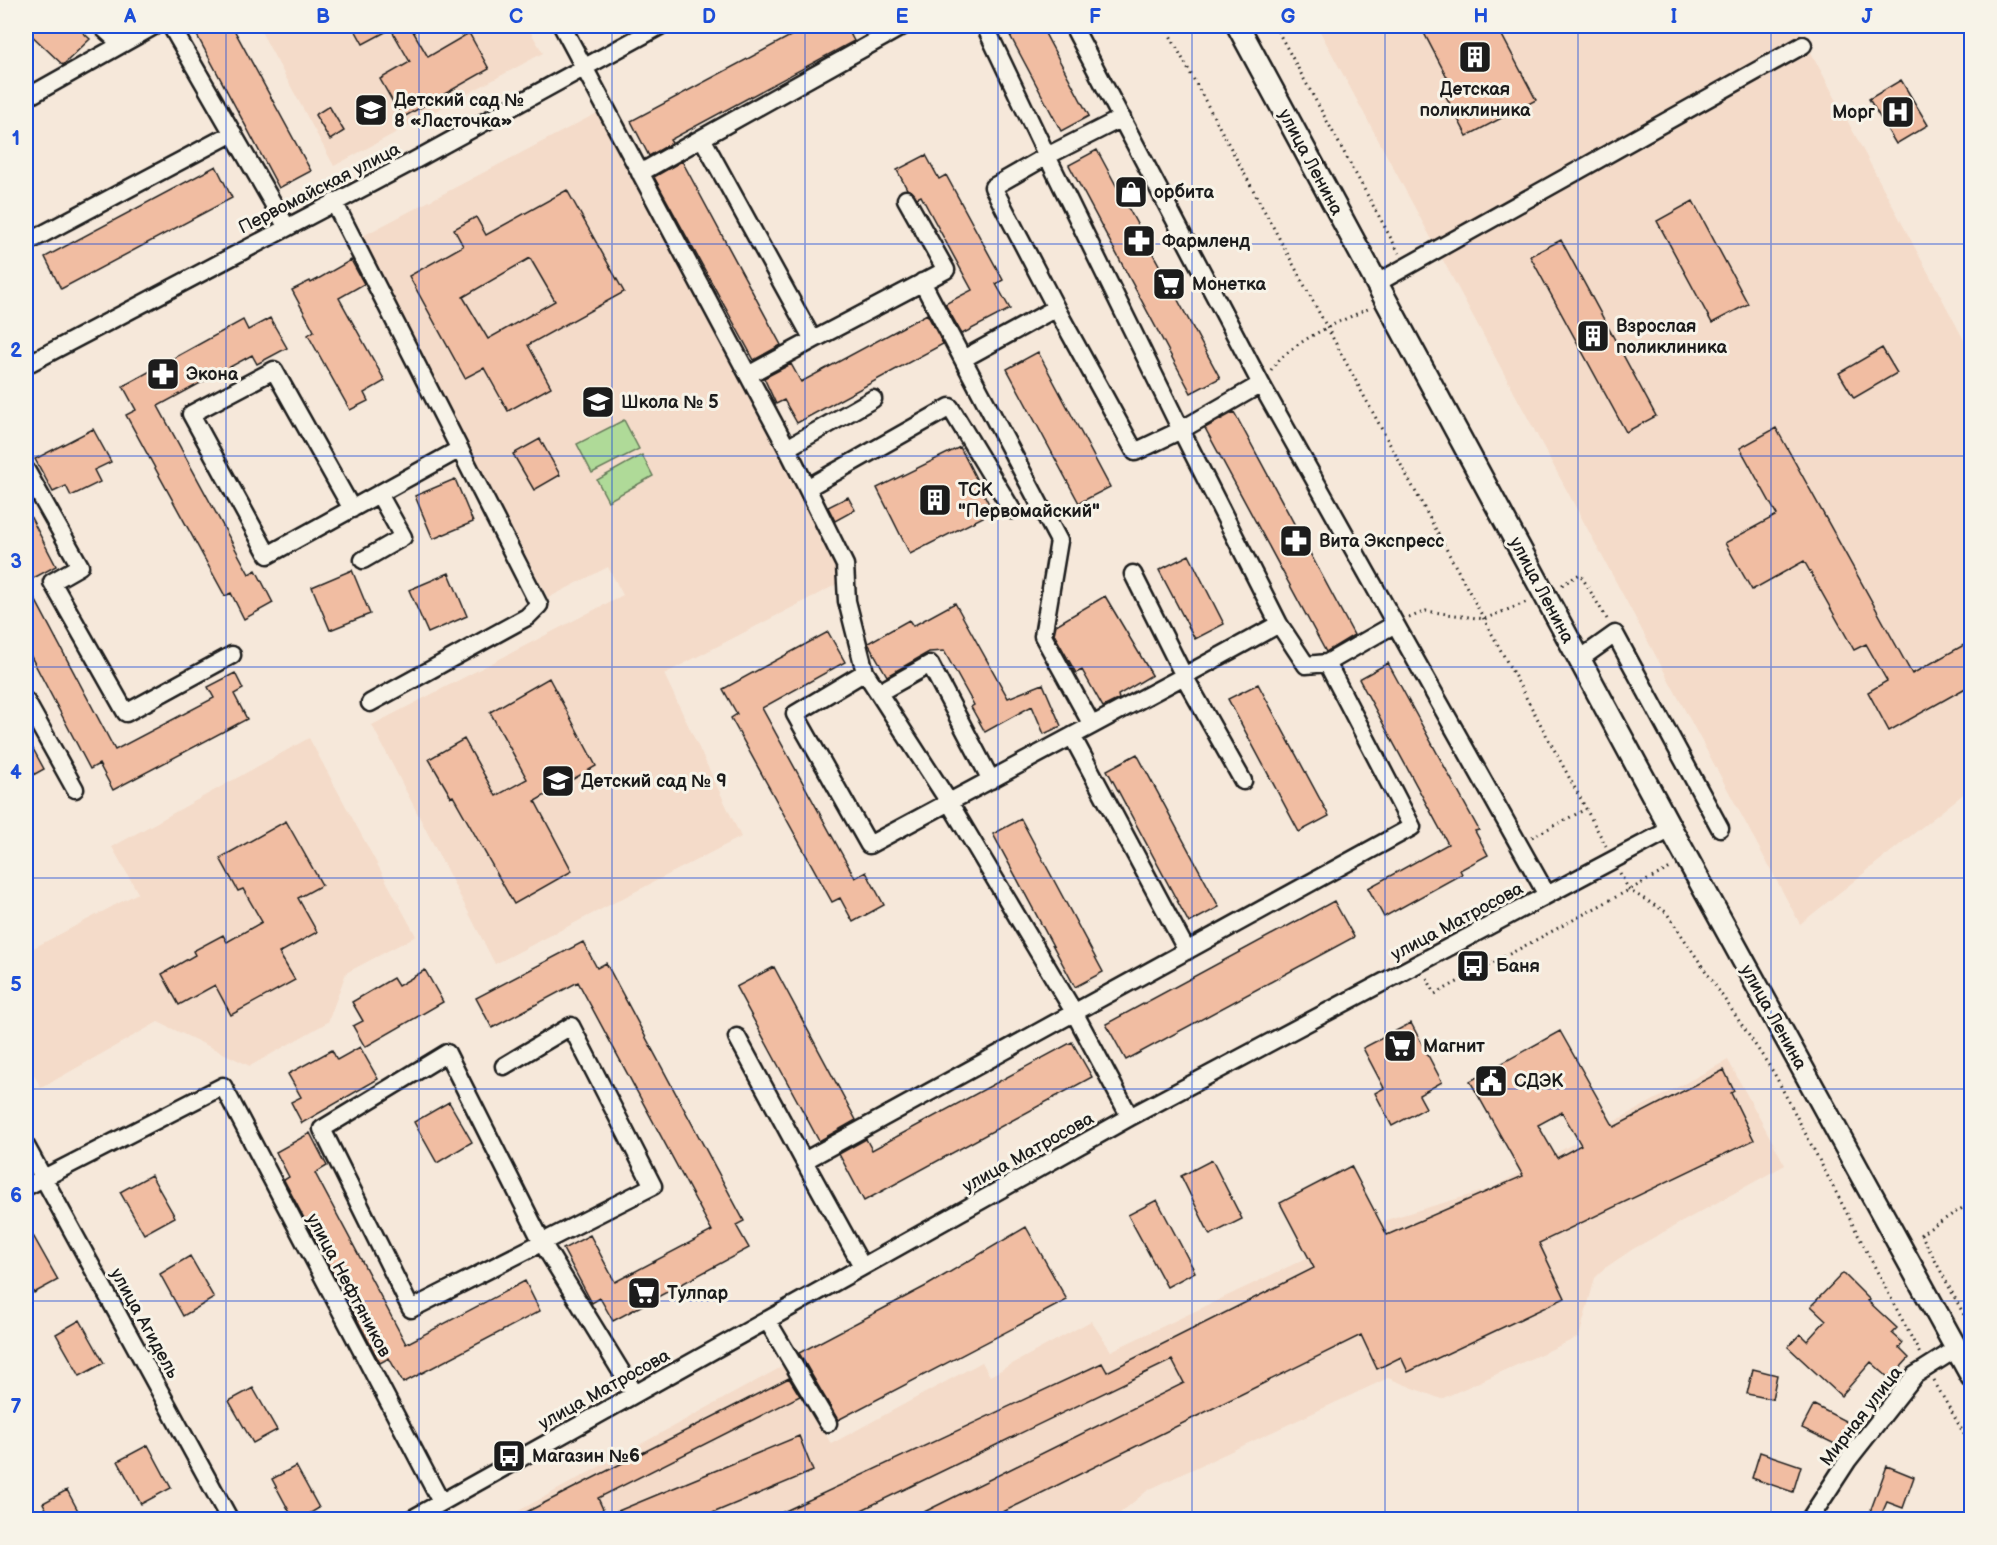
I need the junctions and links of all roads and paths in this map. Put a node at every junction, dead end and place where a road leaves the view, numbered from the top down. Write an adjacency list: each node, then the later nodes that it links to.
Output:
1 (101, 26): 12 (street)
2 (154, 26): 12 (street)
3 (171, 26): 17 (street)
4 (562, 26): 14 (street)
5 (660, 26): 14 (street, Первомайская улица)
6 (903, 26): 18 (street)
7 (985, 26): 19 (street)
8 (1073, 26): 16 (street)
9 (1165, 26): 29 (path)
10 (1238, 26): 27 (main road, улица Ленина)
11 (1275, 26): 25 (path)
12 (121, 45): 15 (street)
13 (1803, 45): 25 (street)
14 (584, 67): 20 (street); 22 (street, Первомайская улица)
15 (26, 98)
16 (1122, 118): 19 (street); 34 (street)
17 (233, 133): 23 (street); 24 (street)
18 (702, 138): 20 (street); 30 (street)
19 (1047, 156): 28 (street); 36 (street)
20 (640, 173): 33 (street)
21 (906, 199): 26 (street)
22 (334, 202): 23 (street, Первомайская улица); 38 (street)
23 (286, 226): 32 (street, Первомайская улица)
24 (26, 243)
25 (1407, 266): 27 (street)
26 (922, 282): 30 (street); 31 (street)
27 (1382, 292): 29 (path); 53 (main road, улица Ленина)
28 (1056, 308): 31 (street); 36 (street)
29 (1327, 327): 34 (path); 48 (path)
30 (813, 340): 33 (street)
31 (963, 359): 60 (street)
32 (26, 365)
33 (748, 375): 37 (street)
34 (1261, 384): 36 (street); 50 (street)
35 (873, 399): 37 (street)
36 (1181, 430): 49 (street)
37 (787, 448): 40 (street)
38 (460, 449): 41 (street); 59 (street)
39 (26, 470): 52 (street)
40 (807, 488): 43 (street); 55 (street)
41 (379, 494): 42 (street); 44 (street)
42 (352, 509): 42 (street)
43 (1012, 510)
44 (363, 560)
45 (1133, 574): 56 (street)
46 (1560, 586): 51 (path)
47 (1528, 602): 48 (path)
48 (1484, 619): 50 (path); 66 (path)
49 (1279, 624): 54 (street); 56 (street)
50 (1395, 624): 54 (street); 69 (street)
51 (1615, 634): 53 (street); 67 (street)
52 (232, 655)
53 (1580, 659): 68 (main road, улица Ленина)
54 (1327, 663): 74 (street)
55 (865, 672): 57 (street); 65 (street)
56 (1184, 676): 60 (street); 63 (street)
57 (880, 692): 62 (street); 65 (street)
58 (26, 701): 64 (street)
59 (370, 703)
60 (1092, 725): 61 (street)
61 (1072, 736): 62 (street); 74 (street)
62 (991, 780): 65 (street)
63 (1243, 782)
64 (75, 789)
65 (949, 802): 76 (street)
66 (1586, 809): 69 (path); 71 (path)
67 (1720, 828)
68 (1671, 829): 70 (main road, улица Ленина); 71 (street, улица Матросова)
69 (1519, 844): 73 (street)
70 (1688, 858): 72 (path); 89 (main road, улица Ленина)
71 (1613, 860): 72 (path); 73 (street, улица Матросова)
72 (1629, 890): 75 (path); 90 (path)
73 (1547, 895): 75 (street, улица Матросова)
74 (1187, 951): 76 (street)
75 (1419, 963): 79 (street, улица Матросова)
76 (1074, 1012): 79 (street); 81 (street)
77 (737, 1037): 81 (street)
78 (504, 1066): 85 (street)
79 (1130, 1117): 86 (street, улица Матросова)
80 (26, 1146): 82 (street, улица Агидель)
81 (804, 1161): 86 (street)
82 (43, 1177): 83 (street); 95 (street, улица Нефтяников); 96 (street, улица Агидель)
83 (26, 1187)
84 (1971, 1202): 88 (path)
85 (543, 1244): 85 (street); 92 (street)
86 (862, 1266): 87 (street, улица Матросова)
87 (767, 1320): 92 (street, улица Матросова); 93 (street)
88 (1971, 1330)
89 (1956, 1349): 90 (street, Мирная улица); 91 (main road, улица Ленина)
90 (1927, 1368): 94 (path); 98 (street, Мирная улица)
91 (1971, 1377)
92 (635, 1394): 95 (street, улица Матросова)
93 (828, 1423)
94 (1971, 1448)
95 (441, 1502): 97 (street, улица Матросова)
96 (231, 1520)
97 (410, 1520)
98 (1809, 1520)

